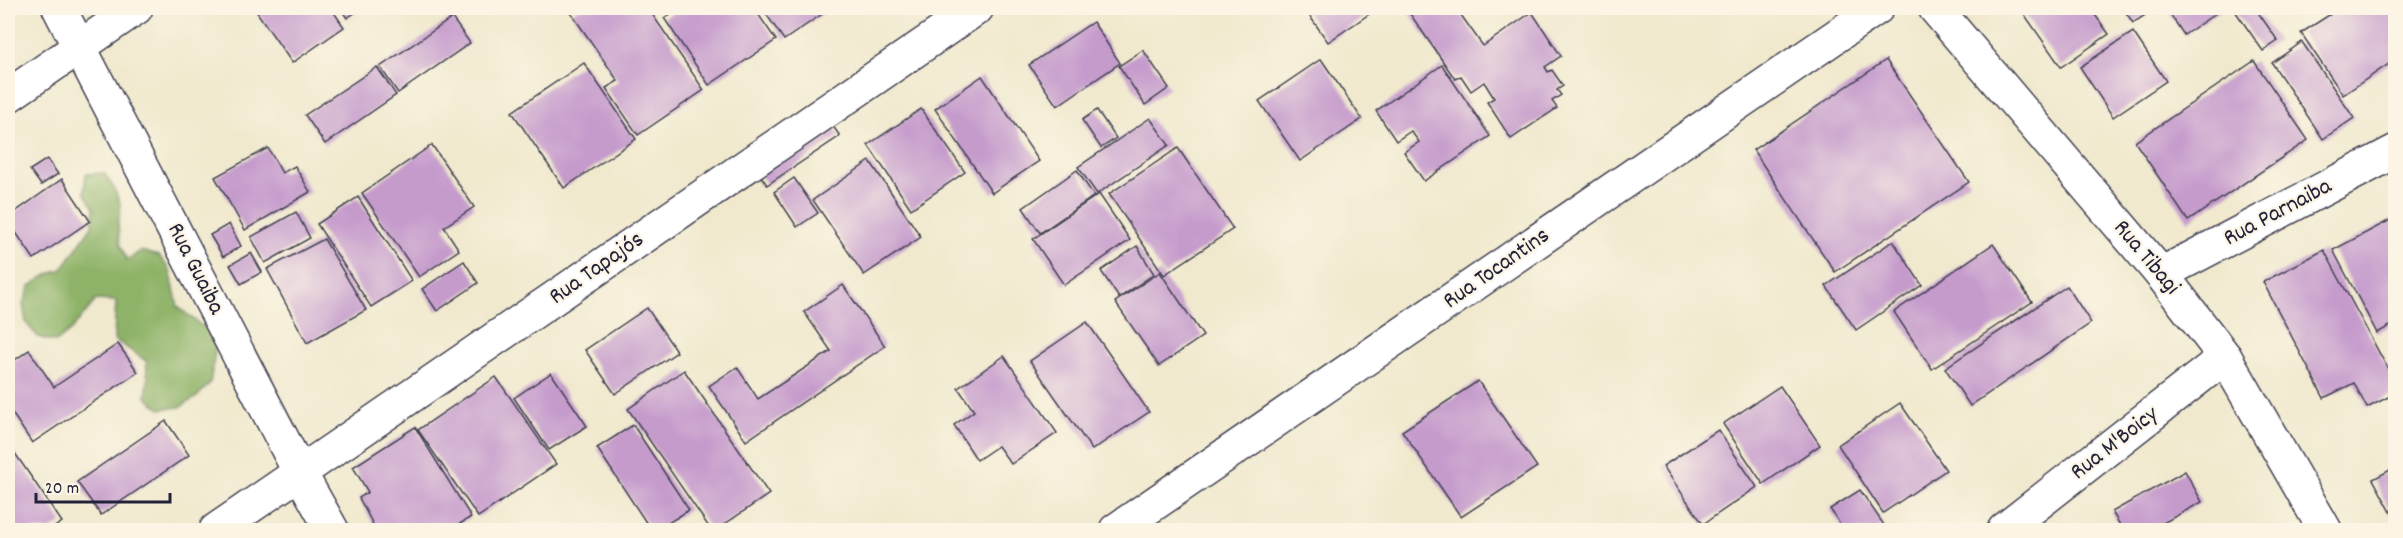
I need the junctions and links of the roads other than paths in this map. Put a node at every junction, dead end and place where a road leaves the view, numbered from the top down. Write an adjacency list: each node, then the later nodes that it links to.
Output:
1 (59, 8): 6 (street, Rua Guaiba)
2 (136, 8): 6 (street)
3 (977, 8): 11 (street, Rua Tapajós)
4 (1877, 8): 14 (street, Rua Tocantins)
5 (1935, 8): 9 (street, Rua Tibagi)
6 (80, 46): 7 (street); 11 (street, Rua Guaiba)
7 (8, 96)
8 (2396, 151): 9 (street, Rua Parnaiba)
9 (2161, 274): 10 (street, Rua Tibagi)
10 (2225, 357): 15 (street, Rua M'Boicy); 16 (street, Rua Tibagi)
11 (300, 474): 12 (street, Rua Tapajós); 13 (street, Rua Guaiba)
12 (216, 531)
13 (332, 531)
14 (1116, 531)
15 (2004, 531)
16 (2325, 531)

